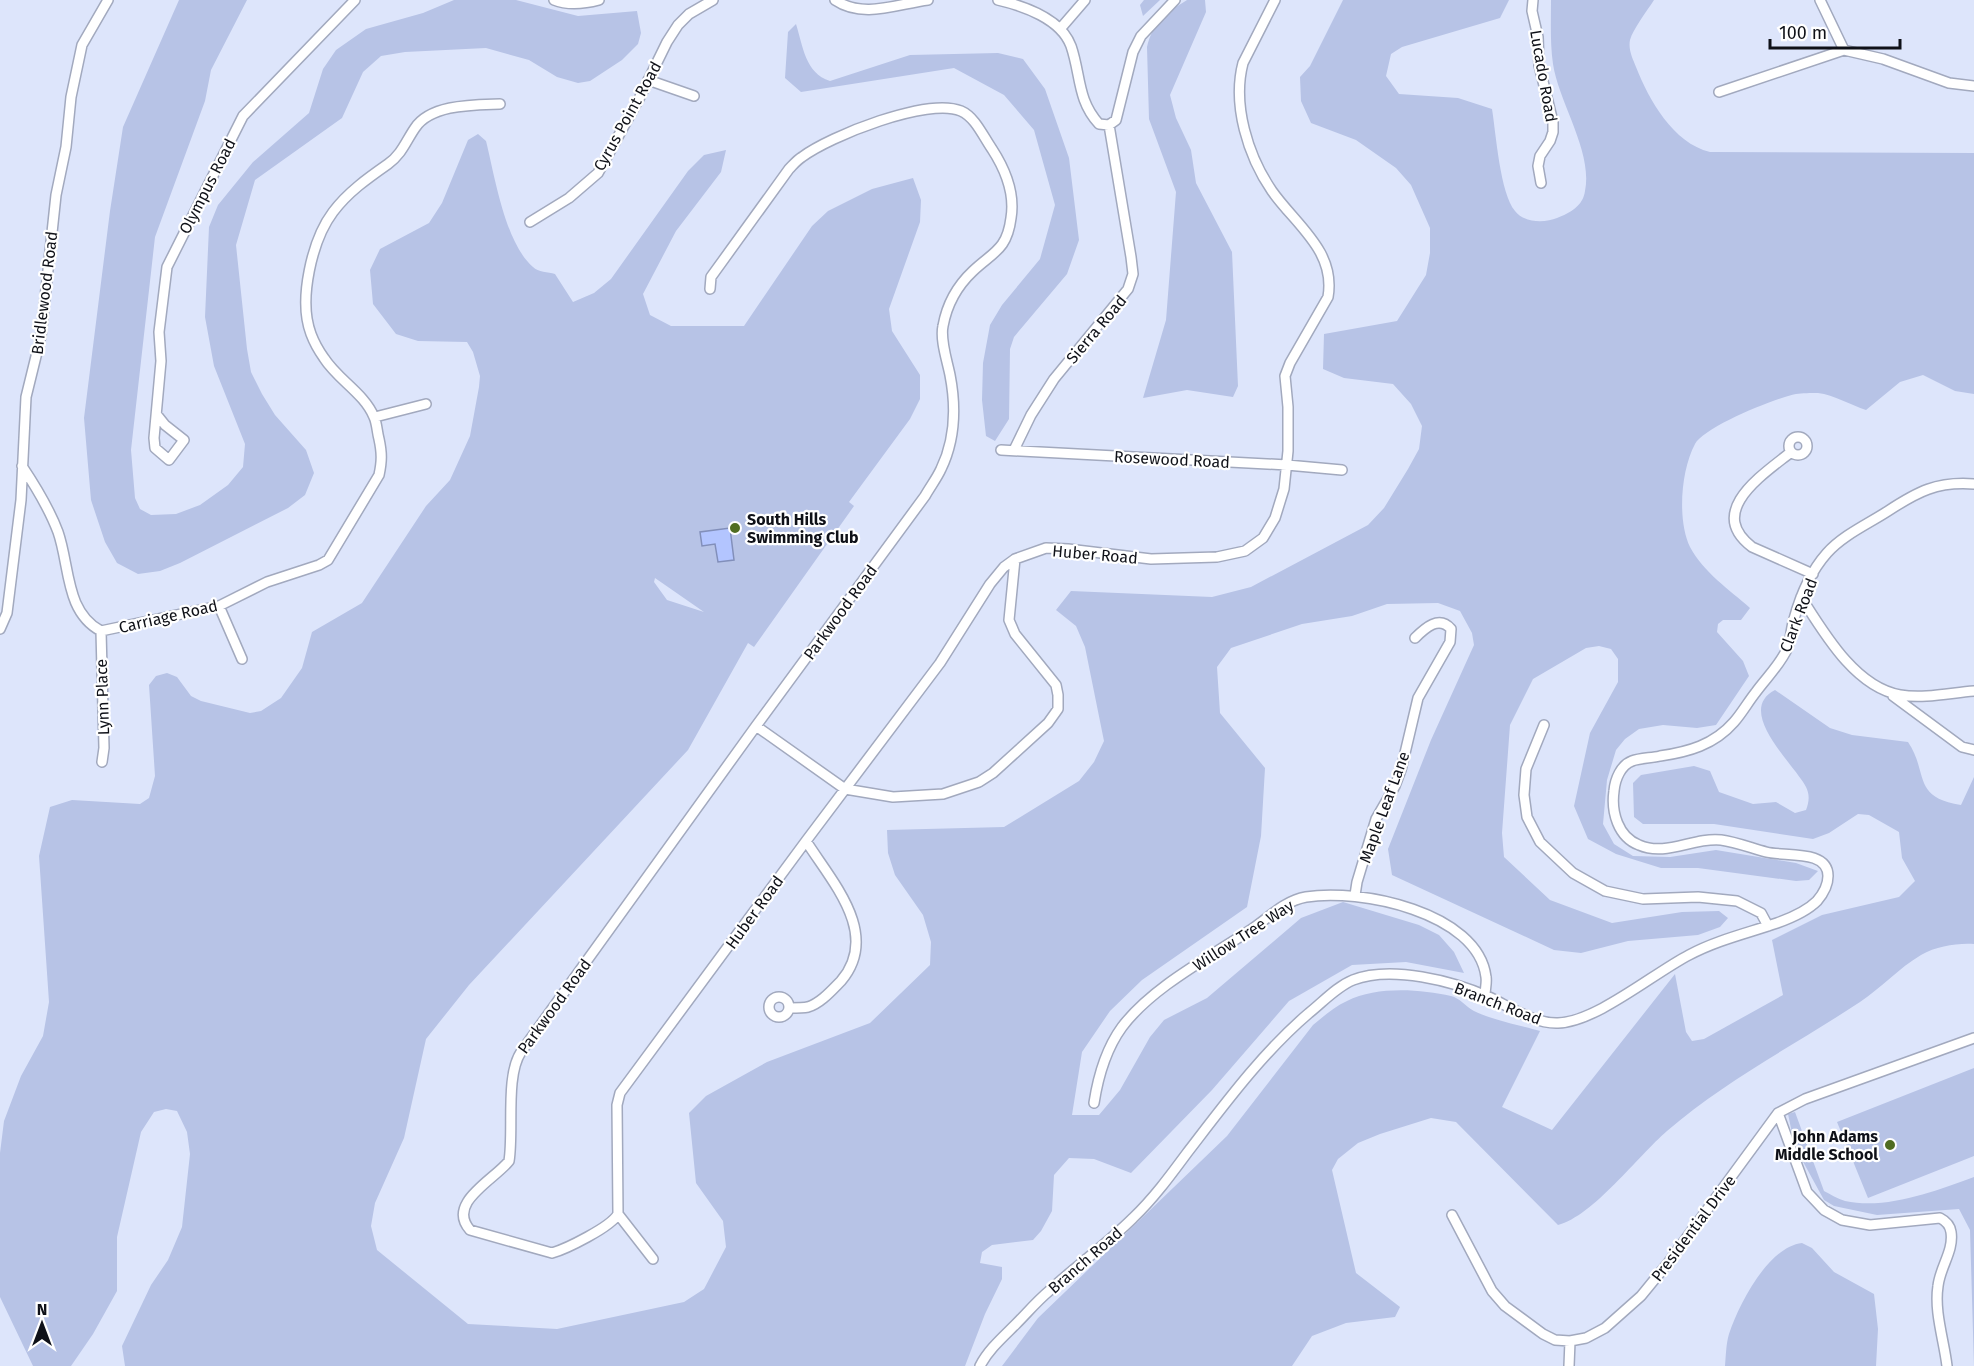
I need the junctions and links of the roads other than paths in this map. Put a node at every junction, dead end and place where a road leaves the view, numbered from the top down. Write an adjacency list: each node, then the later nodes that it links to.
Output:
1 (108, 0): 32 (street, Bridlewood Road)
2 (354, 0): 26 (street, Olympus Road)
3 (554, 0): 4 (street)
4 (599, 0)
5 (713, 0): 16 (street, Cyrus Point Road)
6 (835, 0): 7 (street)
7 (928, 0)
8 (998, 0): 14 (street)
9 (1084, 0): 14 (street)
10 (1175, 0): 21 (street)
11 (1275, 0): 31 (street, Huber Road)
12 (1533, 0): 22 (street, Lucado Road)
13 (1820, 0): 15 (street)
14 (1060, 29): 21 (street)
15 (1844, 50): 17 (street); 18 (street)
16 (648, 80): 19 (street); 23 (street, Cyrus Point Road)
17 (1974, 86)
18 (1719, 92)
19 (694, 96)
20 (500, 104): 27 (street)
21 (1109, 125): 29 (street, Sierra Road)
22 (1541, 183)
23 (530, 222)
24 (710, 289): 47 (street, Parkwood Road)
25 (426, 404): 27 (street)
26 (157, 415): 26 (street, Olympus Road)
27 (375, 417): 38 (street, Carriage Road)
28 (1001, 450): 29 (street, Rosewood Road)
29 (1014, 450): 31 (street, Rosewood Road)
30 (1791, 452): 36 (street)
31 (1287, 465): 33 (street, Rosewood Road); 35 (street, Huber Road)
32 (22, 466): 39 (street, Bridlewood Road); 40 (street, Carriage Road)
33 (1342, 470)
34 (1974, 484): 36 (street, Clark Road)
35 (1015, 559): 50 (street, Huber Road); 50 (street)
36 (1813, 574): 37 (street, Clark Road)
37 (1801, 597): 44 (street); 45 (street, Clark Road)
38 (219, 606): 40 (street, Carriage Road); 42 (street)
39 (0, 629)
40 (100, 631): 49 (street, Lynn Place)
41 (1415, 638): 52 (street, Maple Leaf Lane)
42 (242, 659)
43 (1974, 691): 44 (street)
44 (1888, 692): 48 (street)
45 (1732, 724): 53 (street, Branch Road)
46 (1544, 725): 53 (street)
47 (756, 726): 50 (street); 59 (street, Parkwood Road)
48 (1974, 750)
49 (102, 762)
50 (845, 789): 51 (street, Huber Road)
51 (806, 841): 55 (street); 59 (street, Huber Road)
52 (1355, 895): 54 (street, Willow Tree Way); 57 (street, Willow Tree Way)
53 (1768, 926): 54 (street, Branch Road)
54 (1485, 995): 63 (street, Branch Road)
55 (790, 1008)
56 (1974, 1038): 58 (street, Presidential Drive)
57 (1094, 1103)
58 (1778, 1113): 62 (street, Presidential Drive); 65 (street)
59 (618, 1214): 61 (street)
60 (1452, 1215): 62 (street)
61 (653, 1259)
62 (1570, 1341): 64 (street)
63 (980, 1366)
64 (1569, 1366)
65 (1947, 1366)

